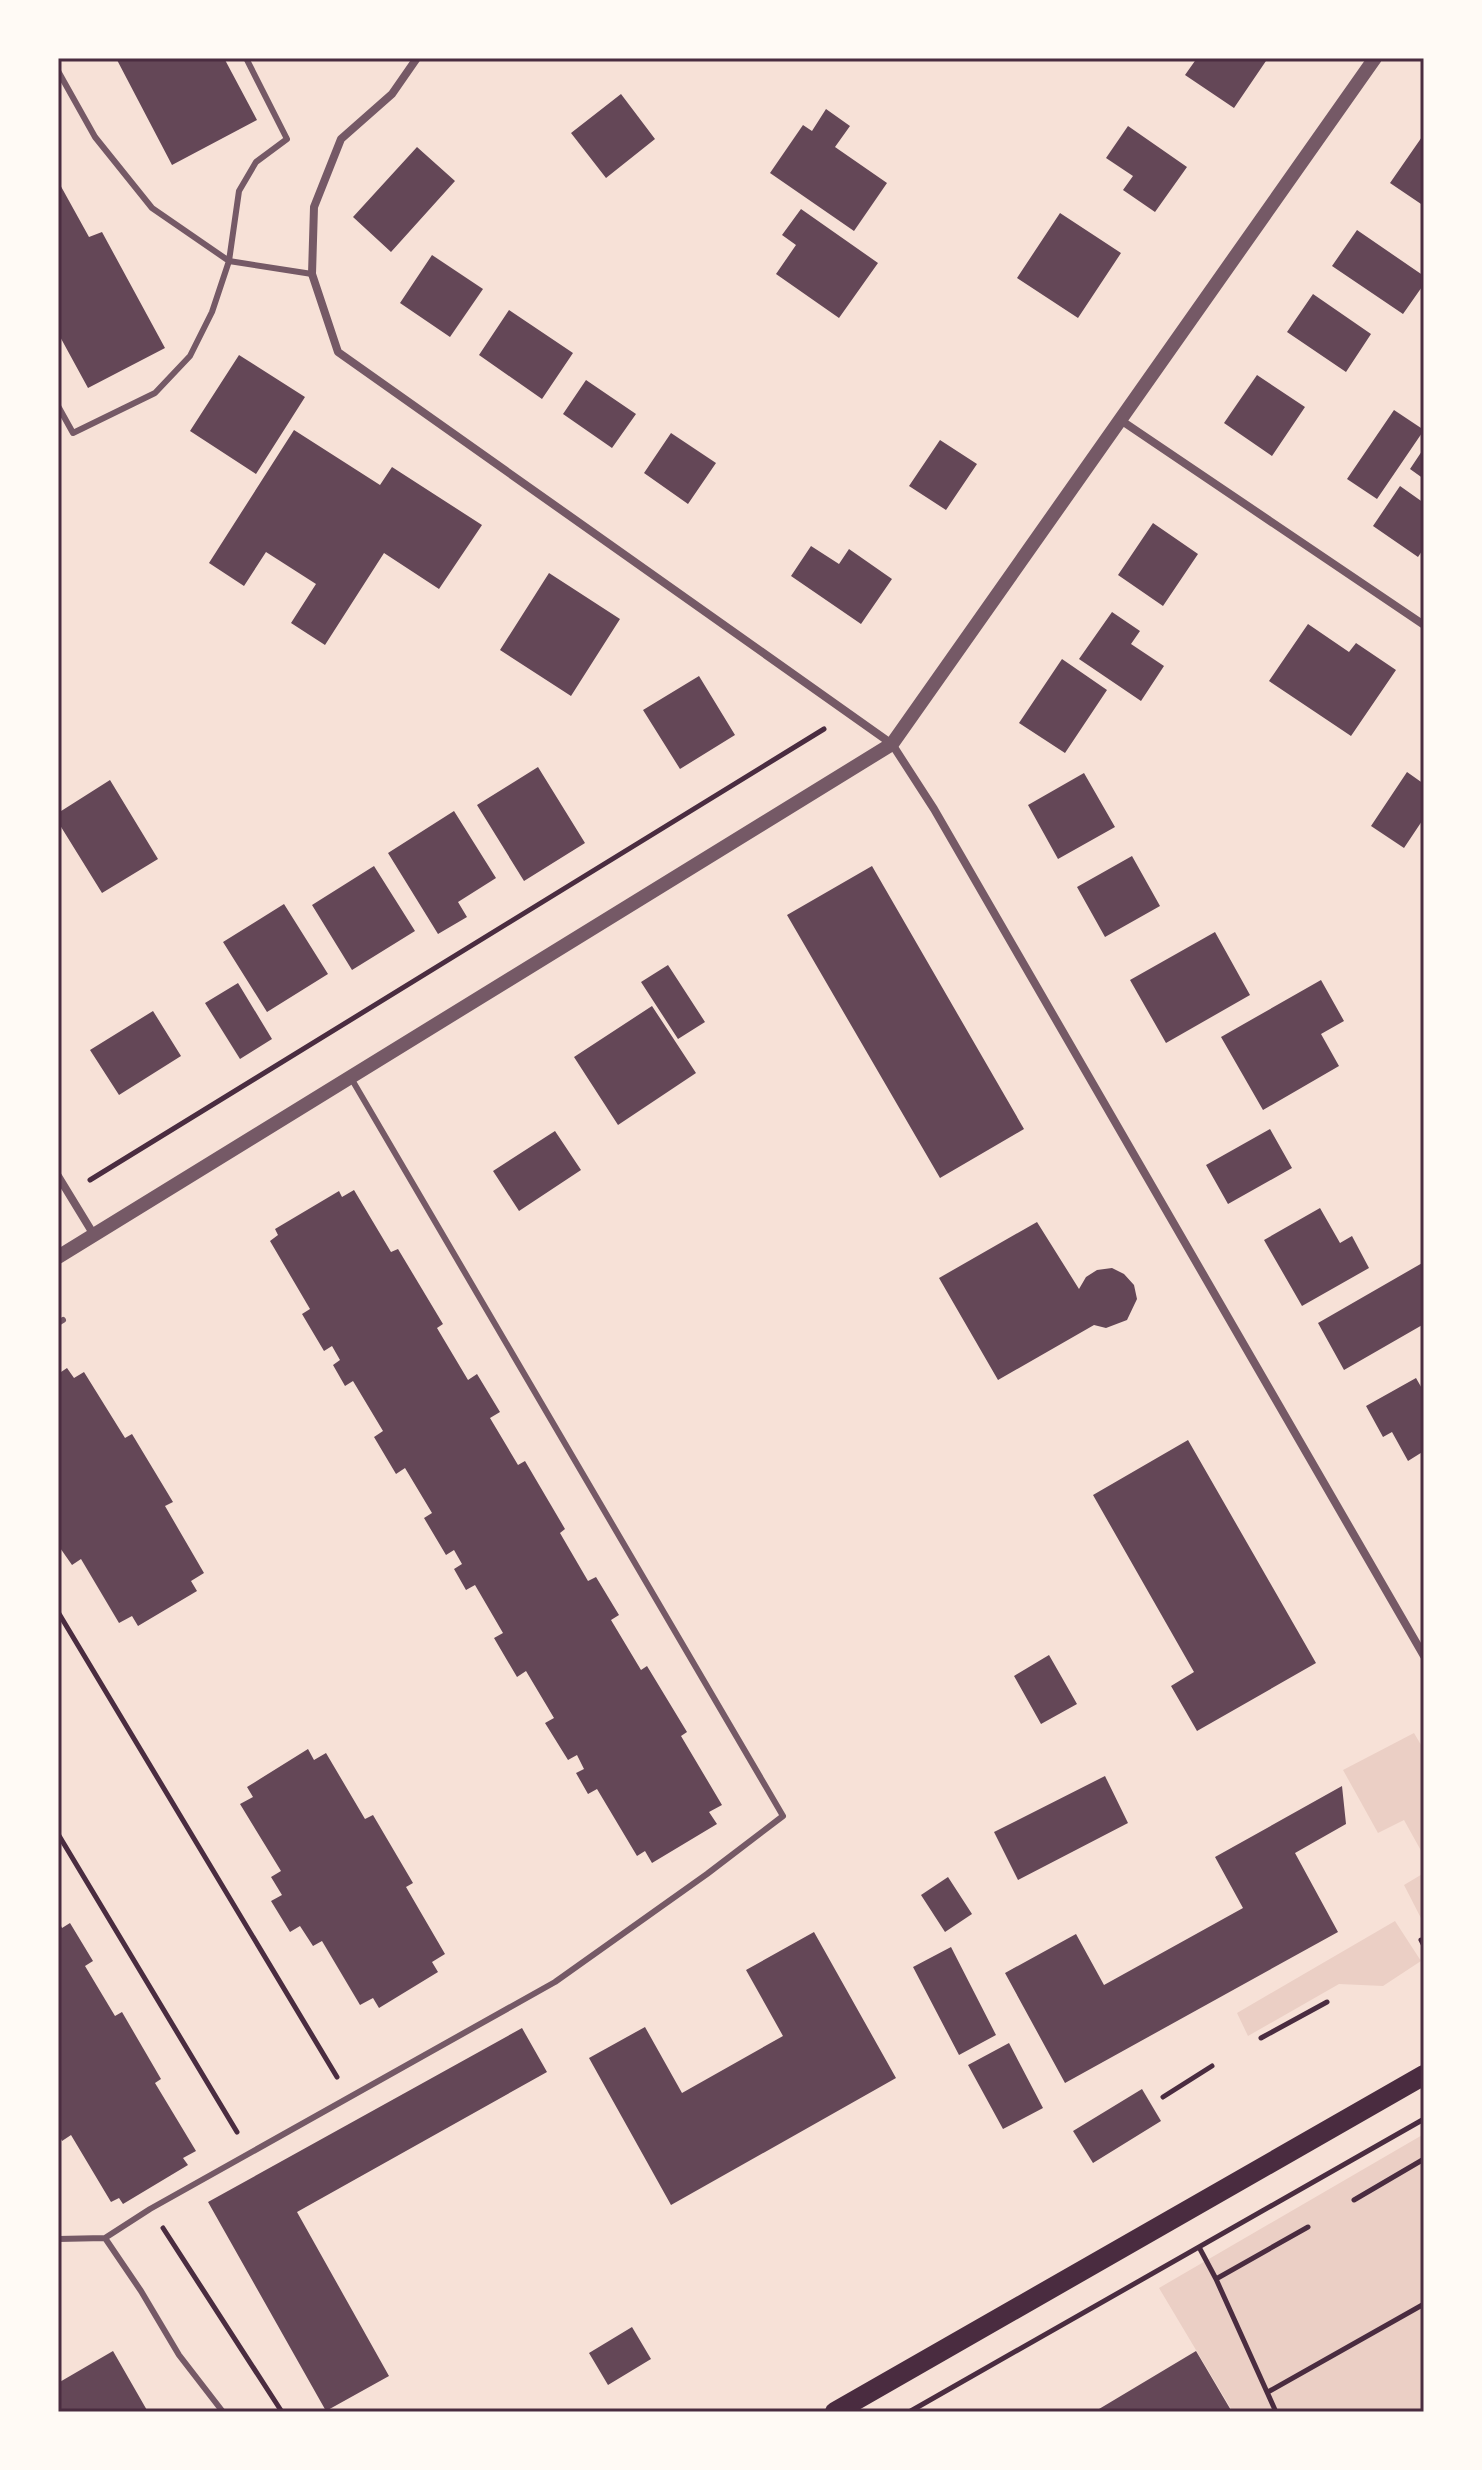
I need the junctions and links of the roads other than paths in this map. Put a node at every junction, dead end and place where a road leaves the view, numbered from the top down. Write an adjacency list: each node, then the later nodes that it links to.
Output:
1 (246, 58): 5 (lane)
2 (417, 58): 6 (street)
3 (1375, 58): 8 (street)
4 (58, 71): 5 (lane)
5 (229, 261): 6 (lane); 7 (lane)
6 (312, 274): 10 (street)
7 (58, 406)
8 (1122, 421): 9 (street); 10 (street)
9 (1424, 625)
10 (892, 744): 11 (street); 15 (street)
11 (351, 1078): 13 (street); 17 (lane)
12 (58, 1176): 13 (street)
13 (94, 1235): 14 (street)
14 (58, 1257)
15 (1424, 1656)
16 (1424, 2075): 19 (main road)
17 (105, 2238): 18 (lane); 20 (lane)
18 (58, 2239)
19 (842, 2410)
20 (223, 2412)

